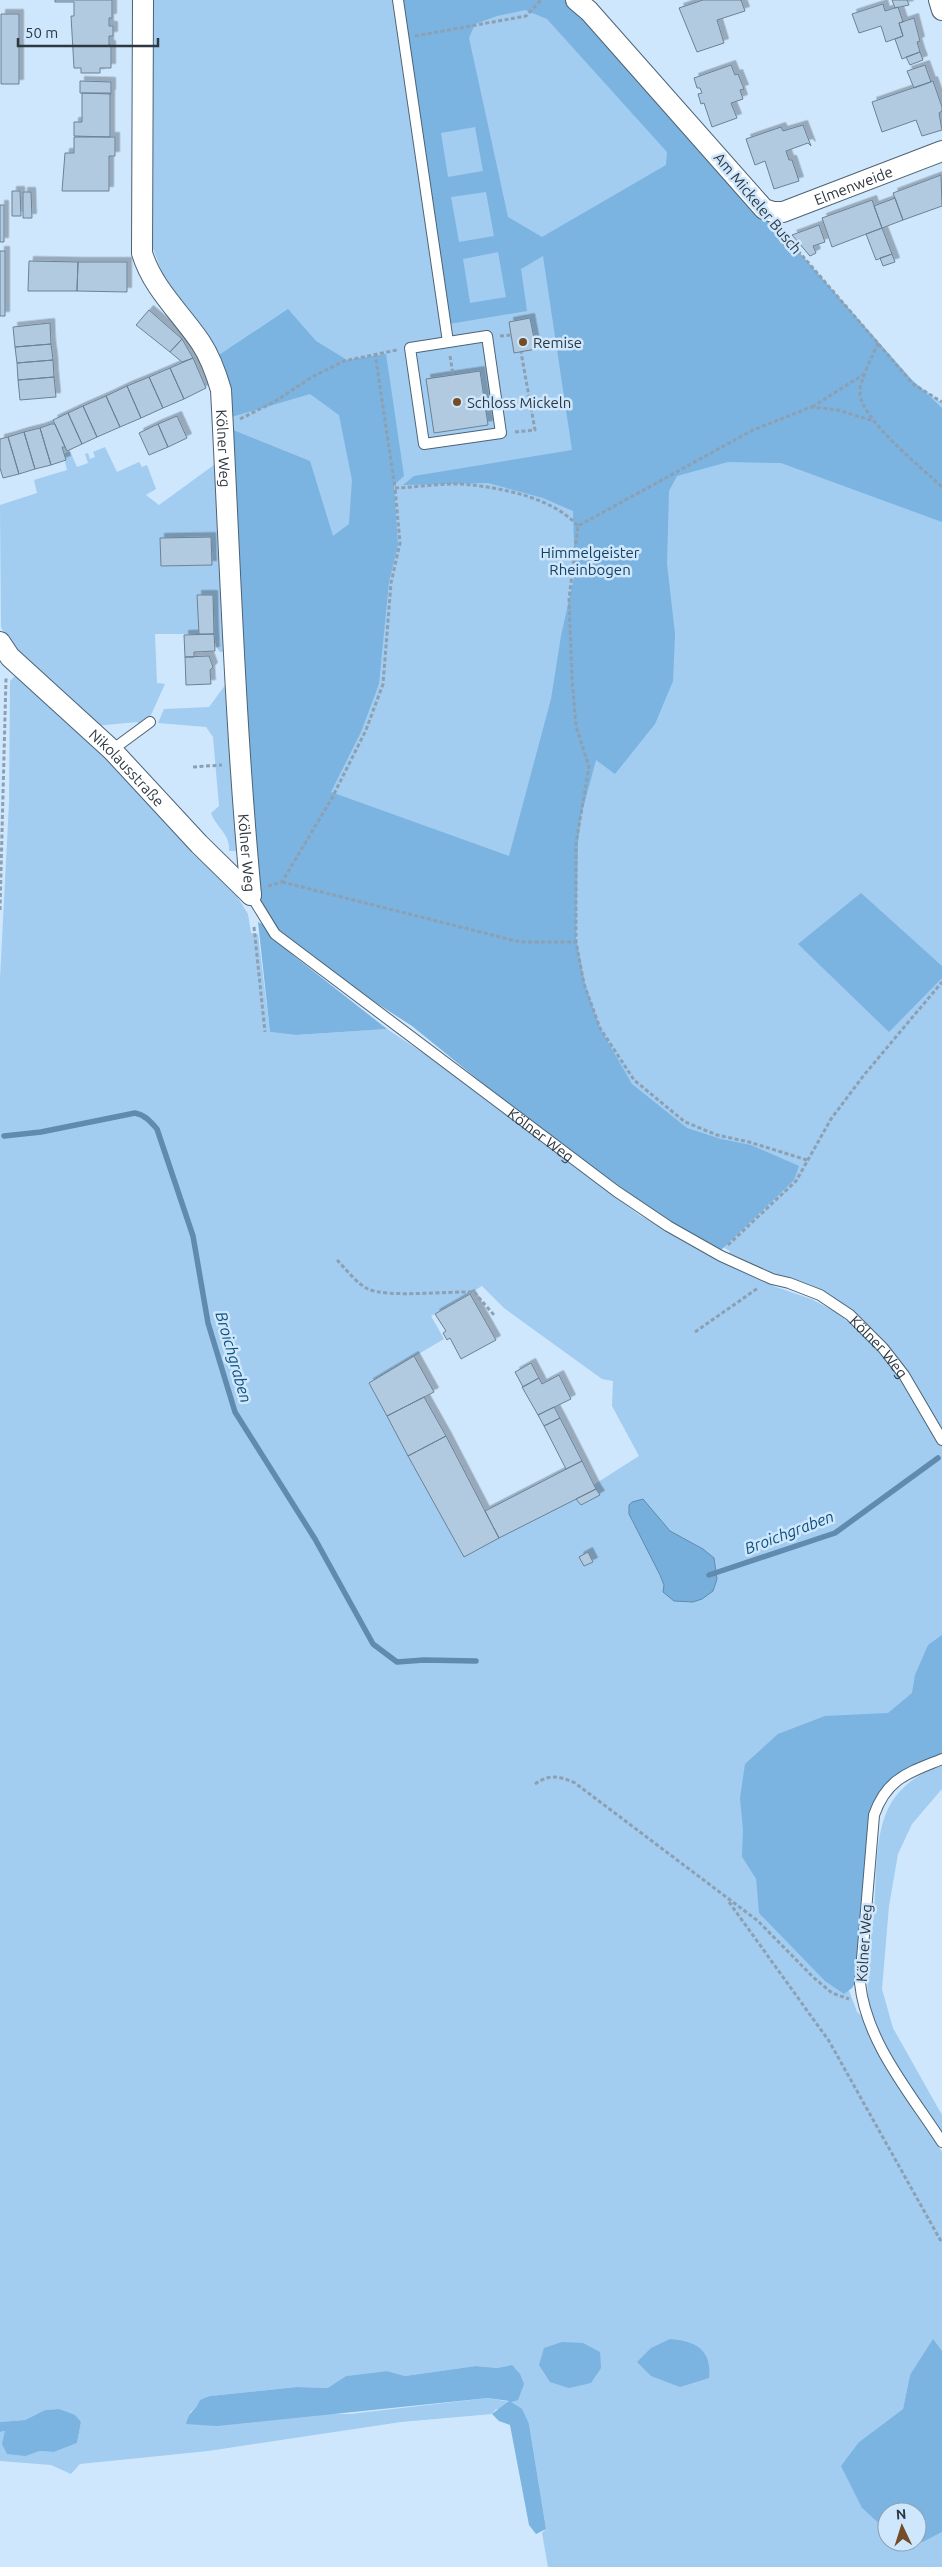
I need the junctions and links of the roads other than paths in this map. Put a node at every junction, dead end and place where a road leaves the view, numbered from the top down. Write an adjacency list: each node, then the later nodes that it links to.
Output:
1 (143, 0): 12 (street, Kölner Weg)
2 (398, 0): 8 (lane)
3 (576, 0): 7 (street, Am Mickeler Busch)
4 (939, 0): 5 (street)
5 (942, 10)
6 (942, 151): 7 (street, Elmenweide)
7 (764, 209)
8 (448, 342): 8 (lane)
9 (5, 649): 11 (street, Nikolausstraße)
10 (150, 722): 11 (lane)
11 (112, 750): 12 (street, Nikolausstraße)
12 (251, 895): 13 (lane, Kölner Weg)
13 (942, 1440)
14 (942, 1759): 15 (lane, Kölner Weg)
15 (942, 2142)

